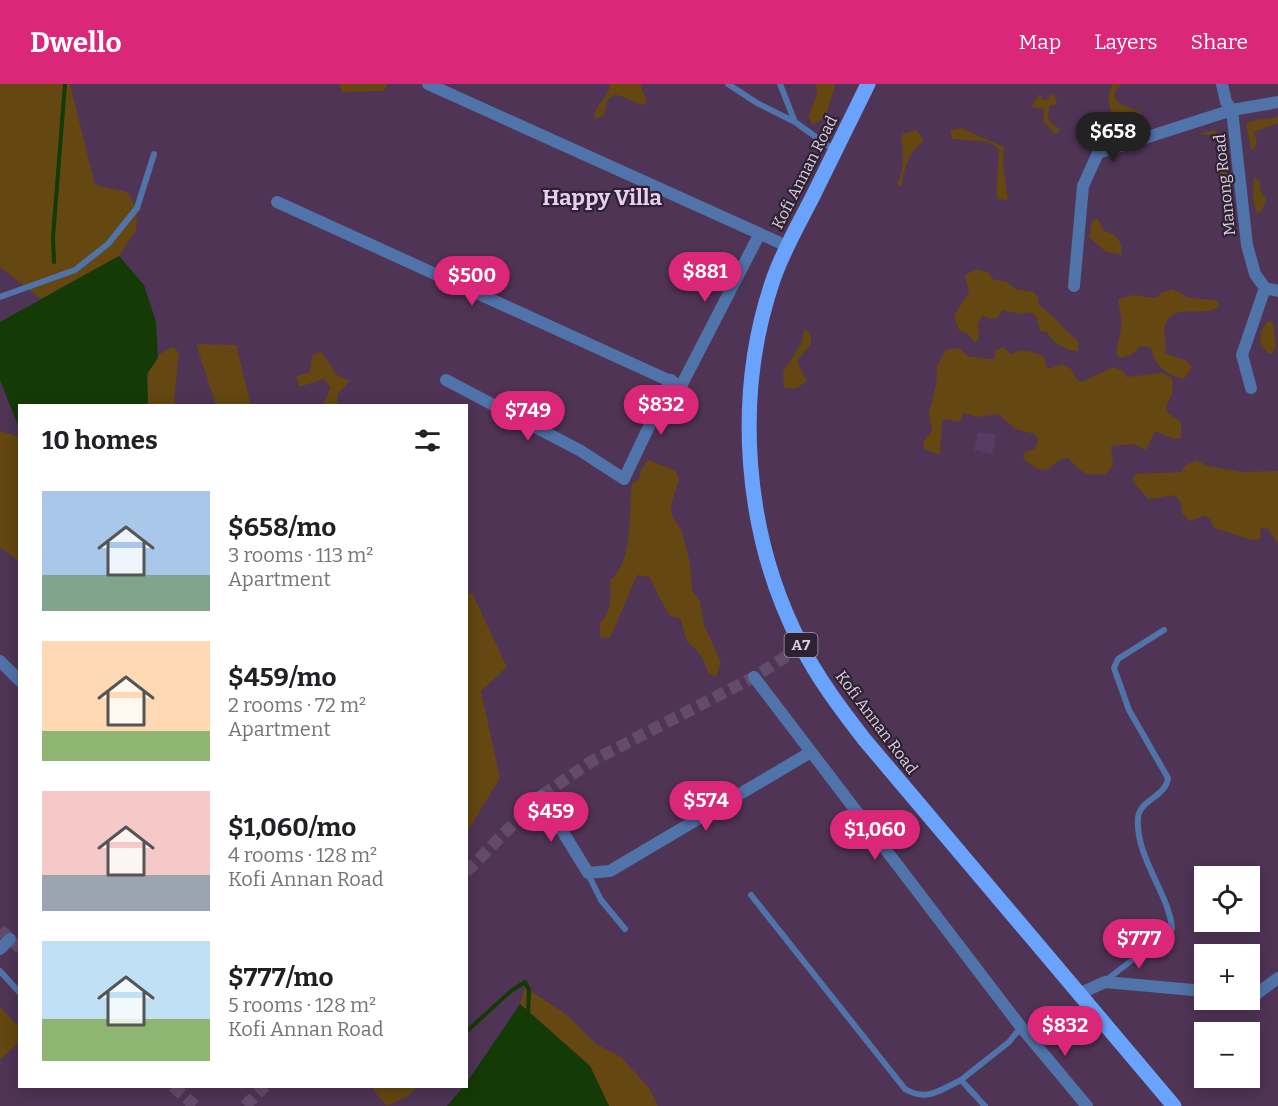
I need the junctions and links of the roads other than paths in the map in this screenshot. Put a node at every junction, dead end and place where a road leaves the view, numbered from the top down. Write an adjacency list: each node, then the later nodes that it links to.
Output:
1 (428, 84): 12 (street)
2 (728, 84): 8 (lane)
3 (780, 84): 8 (lane)
4 (868, 84): 9 (main road, Kofi Annan Road / A7)
5 (1221, 84): 7 (street, Manong Road)
6 (1278, 102): 7 (street, Manong Road)
7 (1232, 110): 14 (street); 15 (street, Manong Road)
8 (795, 122): 9 (lane)
9 (835, 151): 13 (main road, Kofi Annan Road / A7)
10 (154, 154): 17 (lane)
11 (277, 202): 19 (street)
12 (759, 235): 13 (street); 19 (street)
13 (787, 246): 38 (main road, Kofi Annan Road / A7)
14 (1074, 286)
15 (1265, 288): 16 (street); 20 (street)
16 (1278, 291)
17 (0, 297)
18 (446, 380): 19 (street)
19 (671, 380)
20 (1251, 388)
21 (1164, 630): 34 (lane)
22 (0, 661): 24 (street)
23 (754, 677): 25 (street)
24 (18, 679)
25 (811, 752): 27 (street); 39 (street)
26 (541, 796): 27 (street)
27 (588, 873): 29 (lane)
28 (751, 895): 40 (lane)
29 (625, 929)
30 (10, 939): 31 (street)
31 (0, 950)
32 (0, 971): 36 (lane)
33 (1278, 978): 37 (street)
34 (1105, 982): 35 (street); 38 (street)
35 (1194, 990)
36 (18, 991)
37 (1260, 991)
38 (1081, 993): 43 (main road, Kofi Annan Road / A7)
39 (1021, 1027): 40 (lane); 42 (street)
40 (961, 1080): 41 (lane)
41 (985, 1106)
42 (1087, 1106)
43 (1174, 1106)

